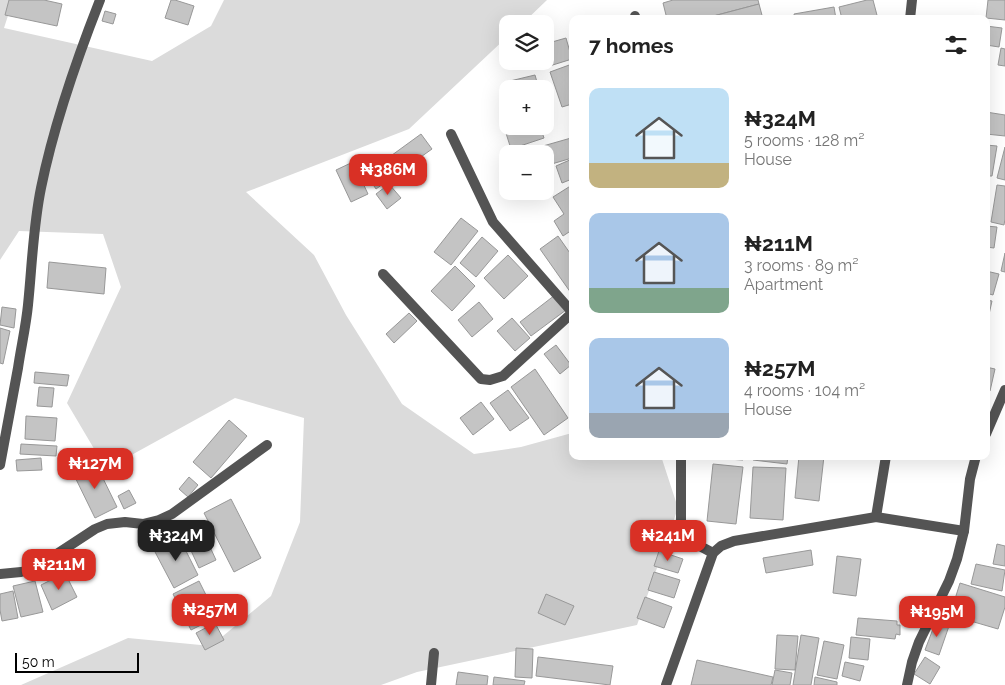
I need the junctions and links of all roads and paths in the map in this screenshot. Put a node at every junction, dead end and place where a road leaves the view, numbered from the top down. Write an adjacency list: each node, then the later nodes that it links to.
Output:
1 (100, 0): 14 (street)
2 (912, 0): 3 (street)
3 (910, 15)
4 (451, 134): 6 (street)
5 (383, 274): 7 (street)
6 (569, 310)
7 (569, 316)
8 (1005, 390): 9 (street)
9 (990, 425)
10 (267, 445): 18 (street)
11 (681, 460): 17 (street)
12 (885, 460): 15 (street)
13 (974, 460): 16 (street)
14 (0, 466)
15 (876, 518): 16 (street); 17 (street)
16 (964, 530): 22 (street)
17 (713, 553): 21 (street)
18 (0, 574)
19 (434, 653): 20 (street)
20 (431, 685)
21 (666, 685)
22 (907, 685)

